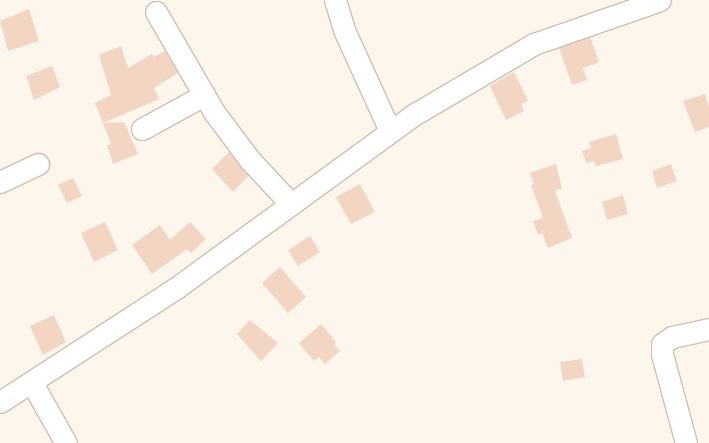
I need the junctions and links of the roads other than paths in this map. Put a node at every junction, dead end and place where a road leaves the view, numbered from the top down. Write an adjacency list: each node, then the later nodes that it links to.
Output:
1 (335, 0): 6 (street)
2 (660, 0): 6 (street)
3 (156, 12): 4 (street)
4 (204, 94): 5 (street); 9 (street)
5 (142, 129)
6 (390, 131): 9 (street)
7 (38, 164): 8 (street)
8 (0, 182)
9 (290, 203): 11 (street)
10 (709, 329): 14 (street)
11 (32, 383): 12 (street); 13 (street)
12 (0, 402)
13 (66, 443)
14 (686, 443)

